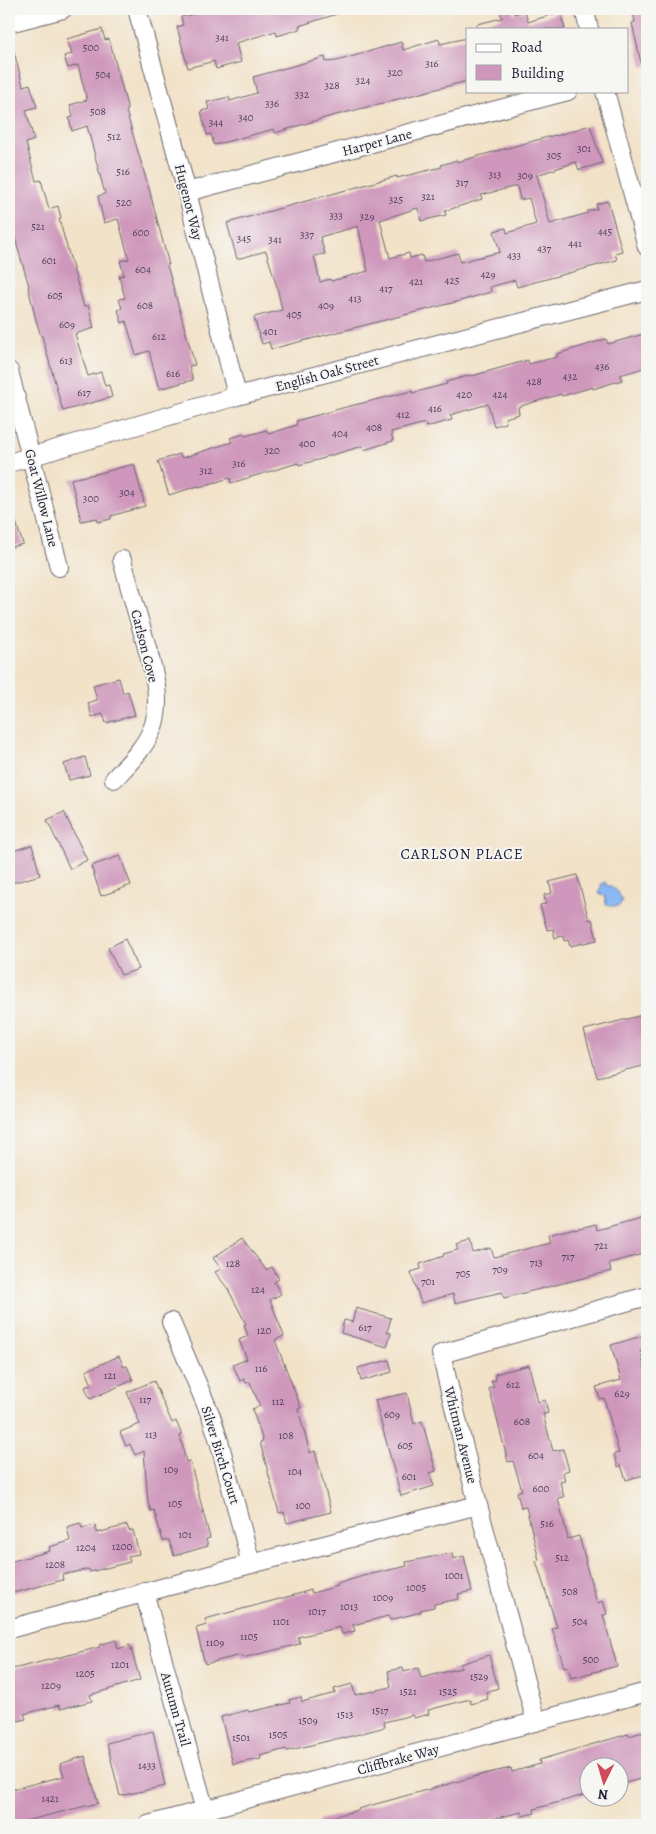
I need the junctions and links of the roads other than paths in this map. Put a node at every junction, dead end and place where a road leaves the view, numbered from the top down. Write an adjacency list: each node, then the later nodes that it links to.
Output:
1 (63, 9): 4 (street)
2 (137, 9): 8 (street, Hugenot Way)
3 (584, 9): 5 (street)
4 (9, 23)
5 (589, 28)
6 (564, 92): 8 (street, Harper Lane)
7 (605, 92): 9 (street)
8 (187, 192): 12 (street, Hugenot Way)
9 (647, 247)
10 (647, 290): 12 (street, English Oak Street)
11 (9, 371): 13 (street, Goat Willow Lane)
12 (237, 396): 13 (street, English Oak Street)
13 (31, 456): 14 (street, English Oak Street); 16 (street, Goat Willow Lane)
14 (9, 463)
15 (122, 560): 17 (street, Carlson Cove)
16 (59, 567)
17 (114, 779)
18 (647, 1296): 20 (street, Whitman Avenue)
19 (171, 1322): 21 (street, Silver Birch Court)
20 (478, 1505): 21 (street); 25 (street, Whitman Avenue)
21 (251, 1564): 22 (street)
22 (144, 1592): 23 (street); 26 (street, Autumn Trail)
23 (9, 1629)
24 (647, 1692): 25 (street, Cliffbrake Way)
25 (536, 1722): 26 (street, Cliffbrake Way)
26 (207, 1818): 27 (street, Cliffbrake Way)
27 (148, 1825)

